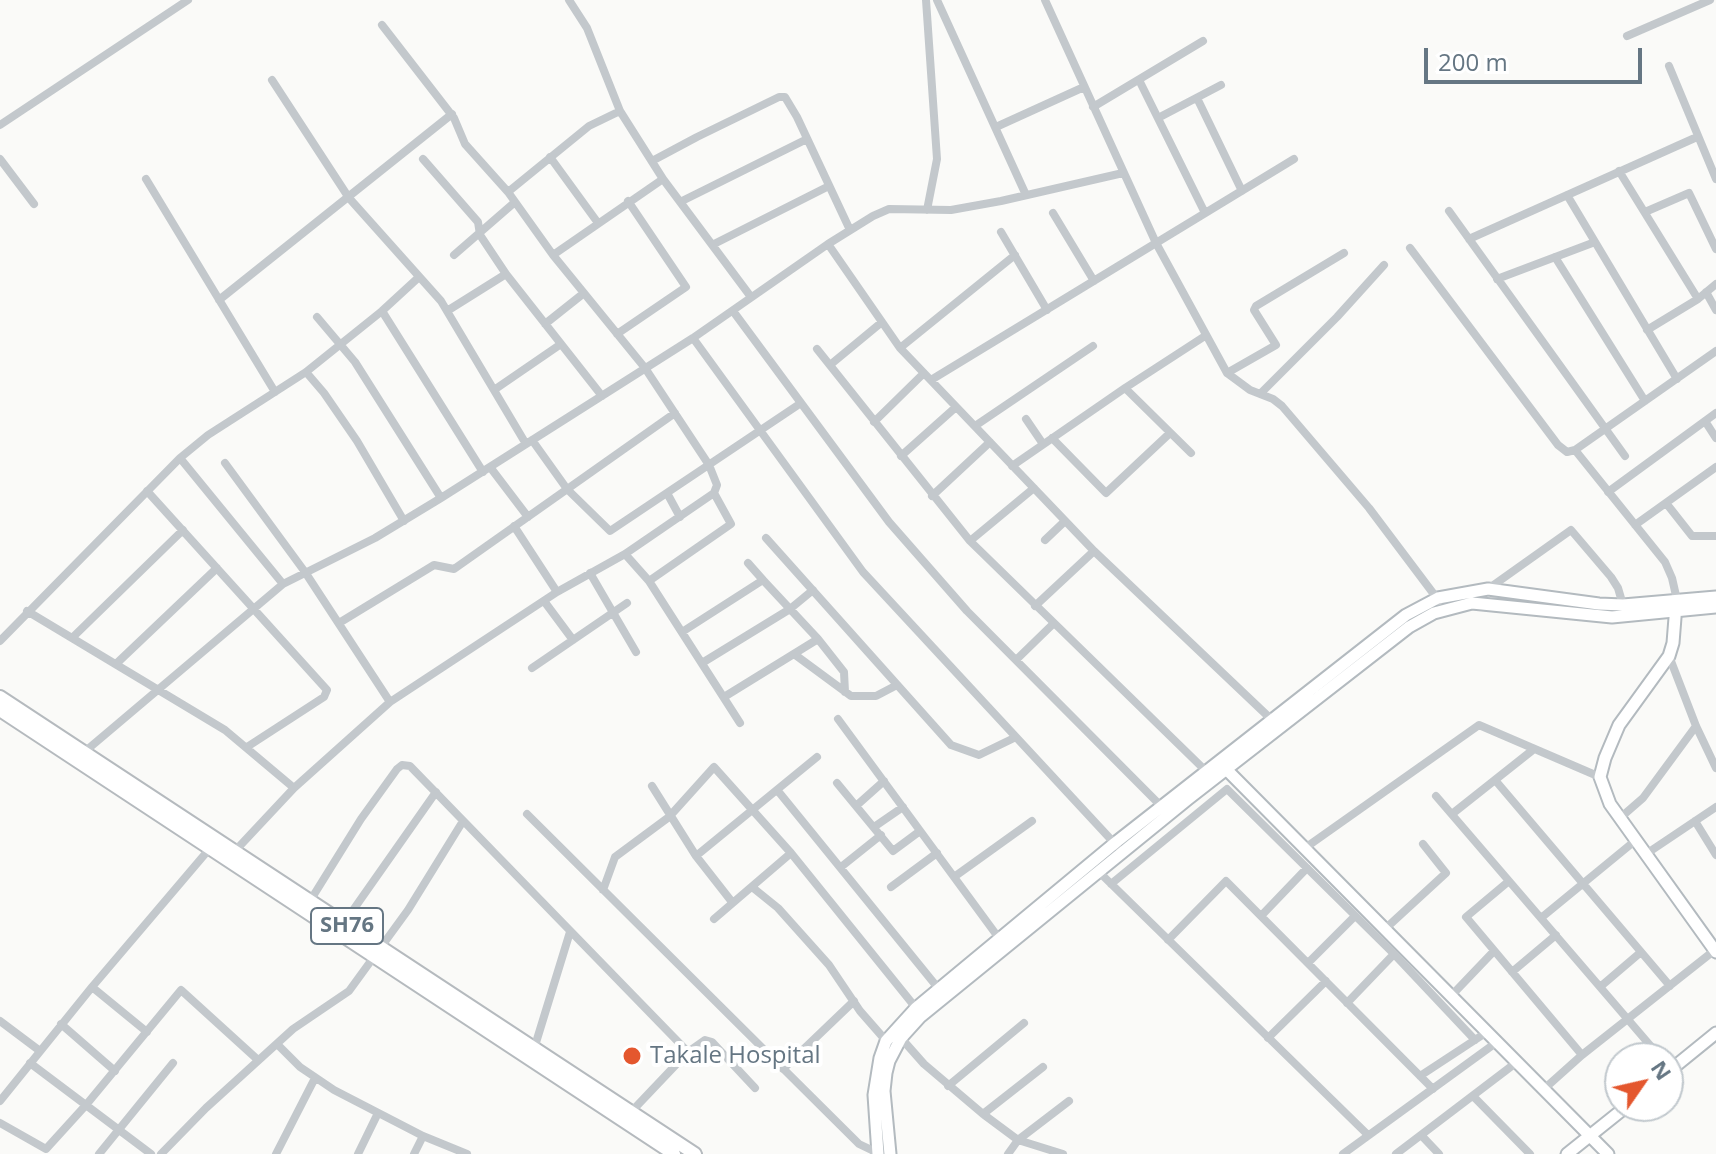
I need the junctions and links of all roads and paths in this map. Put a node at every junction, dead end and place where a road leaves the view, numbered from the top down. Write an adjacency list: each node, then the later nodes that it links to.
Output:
1 (188, 0): 20 (street)
2 (569, 0): 17 (street)
3 (926, 0): 44 (street)
4 (937, 0): 21 (street)
5 (1045, 0): 14 (street)
6 (1710, 0): 8 (street)
7 (382, 25): 18 (street)
8 (1627, 36)
9 (1203, 41): 12 (street)
10 (1669, 66): 22 (street)
11 (272, 80): 39 (street)
12 (1139, 80): 16 (street); 19 (street)
13 (1221, 85): 15 (street)
14 (1084, 87): 16 (street); 21 (street)
15 (1197, 98): 19 (street); 35 (street)
16 (1093, 107): 30 (street)
17 (620, 111): 24 (street); 28 (street)
18 (452, 114): 36 (street); 39 (street)
19 (1158, 118): 48 (street)
20 (0, 125)
21 (996, 127): 37 (street)
22 (1697, 137): 29 (street); 33 (street)
23 (807, 139): 28 (street); 34 (street); 42 (street)
24 (550, 157): 36 (street); 49 (street)
25 (0, 159): 43 (street)
26 (423, 159): 52 (street)
27 (1294, 159): 35 (street)
28 (652, 161): 32 (street)
29 (1619, 171): 38 (street); 46 (street)
30 (1123, 173): 37 (street); 55 (street)
31 (146, 179): 74 (street)
32 (663, 179): 40 (street); 42 (street)
33 (1716, 179)
34 (829, 186): 50 (street); 57 (street)
35 (1242, 191): 48 (street)
36 (508, 192): 41 (street)
37 (1026, 195): 44 (street)
38 (1567, 195): 53 (street); 54 (street)
39 (349, 198): 67 (street); 74 (street)
40 (628, 201): 49 (street); 84 (street)
41 (515, 202): 52 (street); 62 (street)
42 (680, 202): 57 (street)
43 (34, 204)
44 (927, 210): 50 (street)
45 (1449, 211): 53 (street)
46 (1645, 212): 59 (street); 72 (street)
47 (1053, 213): 69 (street)
48 (1205, 213): 55 (street)
49 (598, 223): 62 (street)
50 (850, 230): 56 (street)
51 (1001, 232): 63 (street)
52 (480, 235): 61 (street); 66 (street)
53 (1469, 239): 68 (street)
54 (1595, 242): 64 (street); 83 (street)
55 (1156, 243): 69 (street); 85 (street)
56 (828, 244): 73 (street); 81 (street)
57 (712, 245): 73 (street)
58 (1410, 248): 121 (street)
59 (1716, 249)
60 (1344, 253): 97 (street)
61 (454, 255)
62 (553, 255): 71 (street)
63 (1015, 255): 75 (street); 90 (street)
64 (1555, 257): 68 (street); 105 (street)
65 (1384, 265): 103 (street)
66 (506, 274): 78 (street); 82 (street)
67 (419, 277): 77 (street); 78 (street)
68 (1497, 279): 114 (street)
69 (1094, 281): 75 (street)
70 (1716, 284): 72 (street)
71 (584, 293): 82 (street); 84 (street)
72 (1702, 296): 76 (street); 83 (street)
73 (751, 297): 79 (street)
74 (219, 300): 102 (street)
75 (1047, 310): 99 (street)
76 (1716, 310)
77 (382, 311): 87 (street); 130 (street)
78 (447, 311): 101 (street)
79 (733, 311): 86 (street); 106 (street)
80 (317, 317): 87 (street)
81 (882, 322): 90 (street); 93 (street)
82 (545, 324): 88 (street)
83 (1647, 330): 98 (street)
84 (617, 334): 94 (street)
85 (1205, 336): 97 (street); 100 (street)
86 (693, 338): 94 (street); 115 (street)
87 (340, 344): 95 (street); 138 (street)
88 (561, 344): 101 (street); 104 (street)
89 (1093, 346): 113 (street)
90 (900, 348): 96 (street)
91 (817, 349): 93 (street)
92 (1716, 351): 98 (street)
93 (830, 365): 112 (street)
94 (645, 368): 104 (street); 108 (street)
95 (306, 372): 102 (street); 142 (street)
96 (924, 373): 99 (street); 112 (street)
97 (1227, 373): 103 (street)
98 (1677, 379): 105 (street)
99 (931, 380): 107 (street)
100 (1125, 388): 116 (street); 118 (street)
101 (494, 390): 119 (street)
102 (275, 392): 125 (street)
103 (1260, 394): 166 (street)
104 (602, 396): 119 (street)
105 (1645, 401): 114 (street)
106 (801, 403): 115 (street); 185 (street)
107 (956, 407): 113 (street); 123 (street)
108 (675, 413): 127 (street); 132 (street)
109 (1716, 413): 111 (street)
110 (1026, 419): 118 (street)
111 (1705, 421): 117 (street); 134 (street)
112 (874, 422): 123 (street)
113 (975, 426): 120 (street)
114 (1605, 429): 121 (street); 124 (street)
115 (761, 431): 127 (street); 200 (street)
116 (1170, 433): 118 (street); 122 (street)
117 (1716, 438)
118 (1047, 441): 128 (street)
119 (529, 442): 130 (street); 132 (street)
120 (990, 442): 128 (street); 137 (street)
121 (1575, 450): 134 (street)
122 (1191, 453)
123 (901, 456): 137 (street)
124 (1625, 456)
125 (180, 458): 133 (street); 159 (street)
126 (225, 463): 155 (street)
127 (709, 465): 135 (street); 136 (street)
128 (1012, 466): 131 (street)
129 (1716, 467): 139 (street)
130 (487, 469): 138 (street); 140 (street)
131 (1034, 488): 143 (street); 150 (street)
132 (567, 489): 135 (street); 140 (street)
133 (147, 491): 146 (street); 173 (street)
134 (1608, 492): 144 (street)
135 (667, 493): 141 (street)
136 (714, 493): 141 (street); 158 (street)
137 (932, 496): 150 (street)
138 (441, 498): 142 (street)
139 (1666, 503): 144 (street); 147 (street)
140 (528, 517): 145 (street)
141 (680, 517): 152 (street)
142 (404, 521): 155 (street)
143 (1065, 521): 149 (street); 151 (street)
144 (1635, 525): 169 (street)
145 (514, 526): 162 (street); 175 (street)
146 (183, 530): 154 (street); 178 (street)
147 (1716, 536)
148 (766, 538): 161 (street)
149 (1045, 540)
150 (970, 541): 168 (street)
151 (1094, 551): 168 (street); 197 (street)
152 (625, 554): 156 (street); 158 (street)
153 (748, 563): 157 (street)
154 (217, 568): 171 (street); 187 (street)
155 (305, 572): 159 (street); 175 (street)
156 (590, 573): 162 (street); 174 (street)
157 (763, 580): 172 (street); 177 (street)
158 (649, 581): 177 (street)
159 (283, 584): 171 (street)
160 (1488, 589): 166 (main road); 167 (main road); 167 (street)
161 (813, 590): 172 (street); 189 (street)
162 (557, 592): 164 (street)
163 (1716, 597): 169 (main road)
164 (544, 601): 180 (street); 194 (street)
165 (627, 603): 174 (street)
166 (1441, 604): 169 (main road); 197 (main road); 205 (main road)
167 (1623, 605): 169 (main road)
168 (1035, 606): 176 (street)
169 (1676, 606): 170 (main road); 184 (main road)
170 (1716, 607)
171 (254, 608): 190 (street); 201 (street)
172 (790, 609): 179 (street); 186 (street)
173 (27, 611): 178 (street); 181 (street)
174 (612, 613): 180 (street); 182 (street)
175 (339, 623): 194 (street)
176 (1053, 624): 185 (street); 207 (street)
177 (682, 632): 186 (street)
178 (72, 638): 187 (street)
179 (818, 639): 183 (street); 191 (street)
180 (573, 640): 188 (street)
181 (0, 641)
182 (636, 652)
183 (794, 654): 191 (street); 193 (street)
184 (1669, 656): 199 (street); 208 (main road)
185 (1016, 660): 219 (street)
186 (702, 663): 193 (street)
187 (116, 664): 190 (street)
188 (532, 668)
189 (897, 685): 191 (street); 200 (street)
190 (157, 689): 201 (street); 203 (street)
191 (845, 692)
192 (0, 697): 203 (main road, SH76)
193 (724, 697): 198 (street)
194 (390, 702): 213 (street)
195 (0, 710): 203 (main road, SH76)
196 (838, 719): 210 (street)
197 (1272, 720): 205 (main road)
198 (740, 723)
199 (1696, 726): 206 (street); 225 (street)
200 (1014, 738): 235 (street)
201 (247, 747): 213 (street)
202 (1534, 749): 208 (street); 209 (street); 236 (street)
203 (80, 755): 234 (main road, SH76); 237 (main road, SH76)
204 (817, 757): 214 (street)
205 (1223, 766): 207 (main road); 236 (main road)
206 (1716, 768)
207 (1211, 776): 219 (main road); 235 (main road)
208 (1600, 777): 225 (main road)
209 (1495, 780): 223 (street); 249 (street)
210 (884, 781): 217 (street); 218 (street)
211 (837, 783): 217 (street)
212 (652, 786): 224 (street)
213 (294, 788): 237 (street)
214 (778, 791): 221 (street); 243 (street)
215 (436, 792): 226 (street); 253 (street); 259 (street)
216 (1436, 796): 223 (street)
217 (856, 806): 229 (street)
218 (903, 807): 229 (street); 230 (street)
219 (1162, 807): 235 (main road)
220 (1716, 807): 228 (street)
221 (754, 810): 224 (street); 238 (street); 242 (street)
222 (527, 814): 252 (street)
223 (1452, 814): 247 (street)
224 (669, 817): 242 (street); 252 (street)
225 (1620, 818): 232 (main road)
226 (463, 821): 261 (street); 267 (street)
227 (1032, 821): 246 (street)
228 (1695, 821): 240 (street); 241 (street)
229 (874, 827): 231 (street)
230 (920, 831): 231 (street); 239 (street)
231 (881, 835): 243 (street)
232 (1636, 840): 240 (main road); 249 (street)
233 (1423, 844): 260 (street)
234 (211, 847): 267 (main road, SH76); 274 (street)
235 (1118, 848): 245 (main road); 264 (main road)
236 (1305, 848): 260 (main road)
237 (235, 851): 253 (main road, SH76)
238 (791, 853): 250 (street); 280 (street)
239 (937, 853): 246 (street); 251 (street)
240 (1646, 854): 265 (main road)
241 (1716, 855)
242 (696, 856): 254 (street)
243 (841, 867): 276 (street)
244 (1307, 868): 248 (street); 255 (street); 256 (street)
245 (1099, 872): 248 (street); 264 (main road)
246 (954, 877): 264 (street)
247 (1509, 881): 257 (street); 266 (street)
248 (1111, 884): 263 (street)
249 (1583, 884): 257 (street); 268 (street)
250 (752, 887): 254 (street); 278 (street)
251 (891, 887)
252 (603, 890): 304 (street)
253 (310, 901): 259 (main road, SH76)
254 (732, 902): 258 (street)
255 (1261, 916): 263 (street); 270 (street)
256 (1355, 916): 269 (street); 270 (street)
257 (1541, 918): 262 (street)
258 (714, 919)
259 (344, 923): 267 (main road, SH76)
260 (1385, 929): 277 (main road)
261 (570, 932): 294 (street); 296 (street)
262 (1556, 935): 271 (street); 275 (street)
263 (1168, 940): 288 (street)
264 (1002, 942): 276 (main road); 292 (main road)
265 (1714, 946): 273 (street)
266 (1494, 951): 271 (street); 277 (street)
267 (378, 952): 293 (street); 294 (main road, SH76); 335 (main road, SH76)
268 (1641, 952): 273 (street); 275 (street)
269 (1394, 954): 279 (street); 289 (street)
270 (1308, 963): 272 (street)
271 (1512, 972): 297 (street)
272 (1326, 981): 279 (street); 288 (street)
273 (1670, 986): 281 (street)
274 (92, 987): 284 (street); 285 (street)
275 (1600, 987): 281 (street)
276 (938, 988): 280 (main road)
277 (1451, 996): 286 (main road)
278 (854, 1001): 292 (street); 304 (street)
279 (1347, 1003): 306 (street)
280 (916, 1008): 292 (main road)
281 (1628, 1019): 291 (street); 297 (street)
282 (0, 1021): 295 (street)
283 (1024, 1023): 308 (street)
284 (61, 1024): 295 (street); 305 (street)
285 (147, 1032): 299 (street); 305 (street)
286 (1487, 1032): 289 (street); 290 (main road)
287 (1716, 1033): 298 (main road)
288 (1268, 1038): 322 (street)
289 (1475, 1040): 306 (street)
290 (1497, 1042): 300 (main road); 310 (street)
291 (1647, 1042)
292 (894, 1043): 308 (street); 337 (main road); 338 (main road)
293 (277, 1044): 299 (street); 307 (street)
294 (534, 1049): 316 (main road, SH76)
295 (40, 1051): 301 (street)
296 (688, 1052): 309 (street); 316 (street)
297 (1582, 1055): 311 (street)
298 (1684, 1058)
299 (258, 1060): 331 (street)
300 (1517, 1062): 311 (main road); 312 (street)
301 (30, 1063): 313 (street); 315 (street)
302 (173, 1063): 321 (street)
303 (1043, 1067): 318 (street)
304 (783, 1069): 337 (street)
305 (115, 1071): 315 (street)
306 (1420, 1076): 310 (street)
307 (315, 1078): 317 (street); 332 (street)
308 (948, 1086): 318 (street)
309 (755, 1088)
310 (1433, 1089): 322 (street)
311 (1544, 1089): 325 (main road)
312 (1473, 1096): 323 (street); 344 (street)
313 (0, 1101)
314 (1069, 1101): 326 (street)
315 (86, 1105): 320 (street); 321 (street)
316 (632, 1111): 336 (main road, SH76)
317 (378, 1113): 324 (street); 333 (street)
318 (983, 1114): 326 (street)
319 (1607, 1122): 325 (main road)
320 (0, 1123)
321 (119, 1131): 329 (street); 330 (street)
322 (1368, 1135): 341 (street)
323 (1421, 1135): 342 (street); 343 (street)
324 (423, 1136): 328 (street); 334 (street)
325 (1590, 1136): 345 (main road); 346 (main road)
326 (1018, 1140): 327 (street); 339 (street)
327 (1048, 1152): 340 (street)
328 (464, 1153)
329 (99, 1154)
330 (151, 1154)
331 (161, 1154)
332 (276, 1154)
333 (358, 1154)
334 (414, 1154)
335 (674, 1154)
336 (695, 1154)
337 (878, 1154)
338 (890, 1154)
339 (1008, 1154)
340 (1063, 1154)
341 (1343, 1154)
342 (1396, 1154)
343 (1439, 1154)
344 (1530, 1154)
345 (1567, 1154)
346 (1608, 1154)

